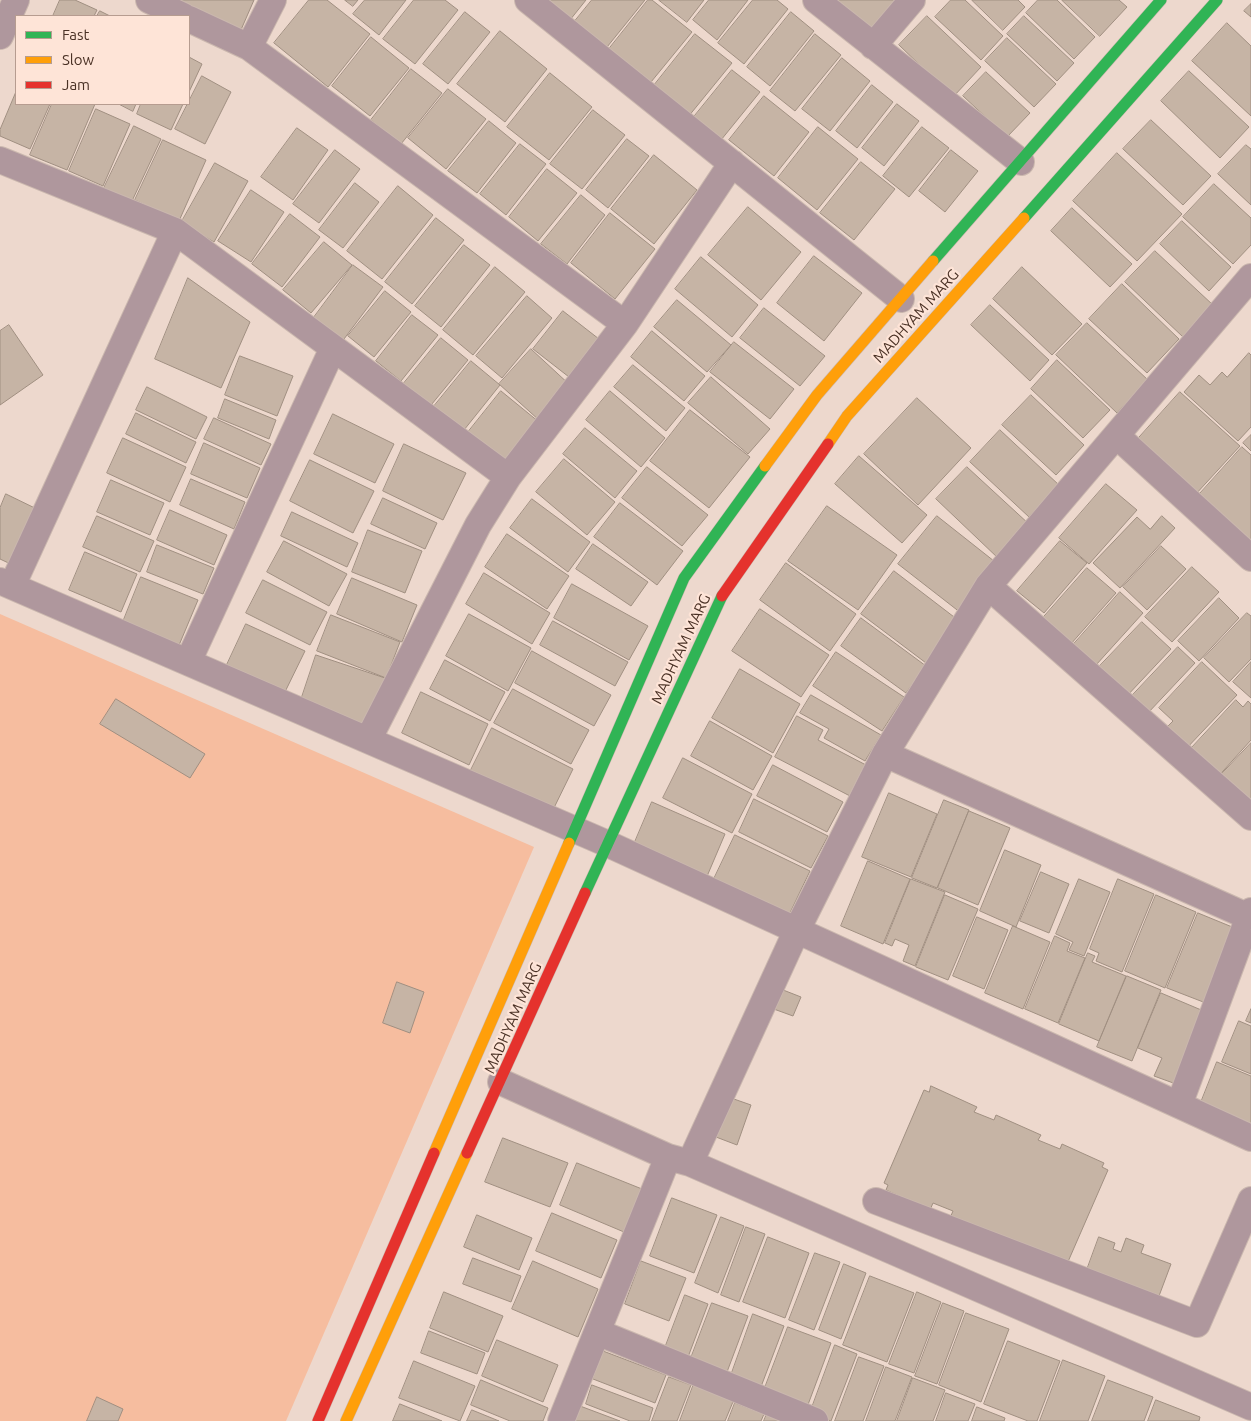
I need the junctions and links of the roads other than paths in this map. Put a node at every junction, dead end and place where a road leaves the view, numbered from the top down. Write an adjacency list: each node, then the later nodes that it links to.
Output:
1 (16, 0): 11 (street)
2 (149, 0): 9 (street)
3 (273, 0): 13 (street)
4 (528, 0): 16 (street)
5 (816, 0): 12 (street)
6 (912, 0): 12 (street)
7 (1161, 0): 15 (street, MADHYAM MARG)
8 (1217, 0): 32 (street, MADHYAM MARG)
9 (181, 15)
10 (190, 19): 13 (street)
11 (0, 36)
12 (873, 46): 15 (street)
13 (248, 48): 20 (street)
14 (0, 160): 17 (street)
15 (1021, 162): 19 (street, MADHYAM MARG)
16 (732, 163): 19 (street); 20 (street)
17 (175, 231): 21 (street); 25 (street)
18 (1251, 277): 22 (street)
19 (901, 299): 31 (street, MADHYAM MARG)
20 (625, 324): 23 (street)
21 (333, 348): 23 (street); 27 (street)
22 (1117, 436): 24 (street); 26 (street)
23 (508, 477): 28 (street)
24 (1251, 558)
25 (6, 583): 27 (street)
26 (988, 586): 29 (street); 30 (street)
27 (188, 662): 28 (street)
28 (368, 740): 31 (street)
29 (885, 754): 33 (street); 34 (street)
30 (1251, 816)
31 (574, 829): 32 (street); 43 (street, MADHYAM MARG)
32 (608, 844): 34 (street); 35 (street, MADHYAM MARG)
33 (1250, 914): 36 (street)
34 (796, 932): 36 (street); 38 (street)
35 (501, 1082): 38 (street); 44 (street, MADHYAM MARG)
36 (1179, 1105): 37 (street)
37 (1251, 1138)
38 (679, 1160): 41 (street); 42 (street)
39 (1251, 1200): 40 (street)
40 (876, 1201)
41 (596, 1332): 45 (street); 46 (street)
42 (1251, 1408)
43 (318, 1421)
44 (346, 1421)
45 (561, 1421)
46 (815, 1421)

